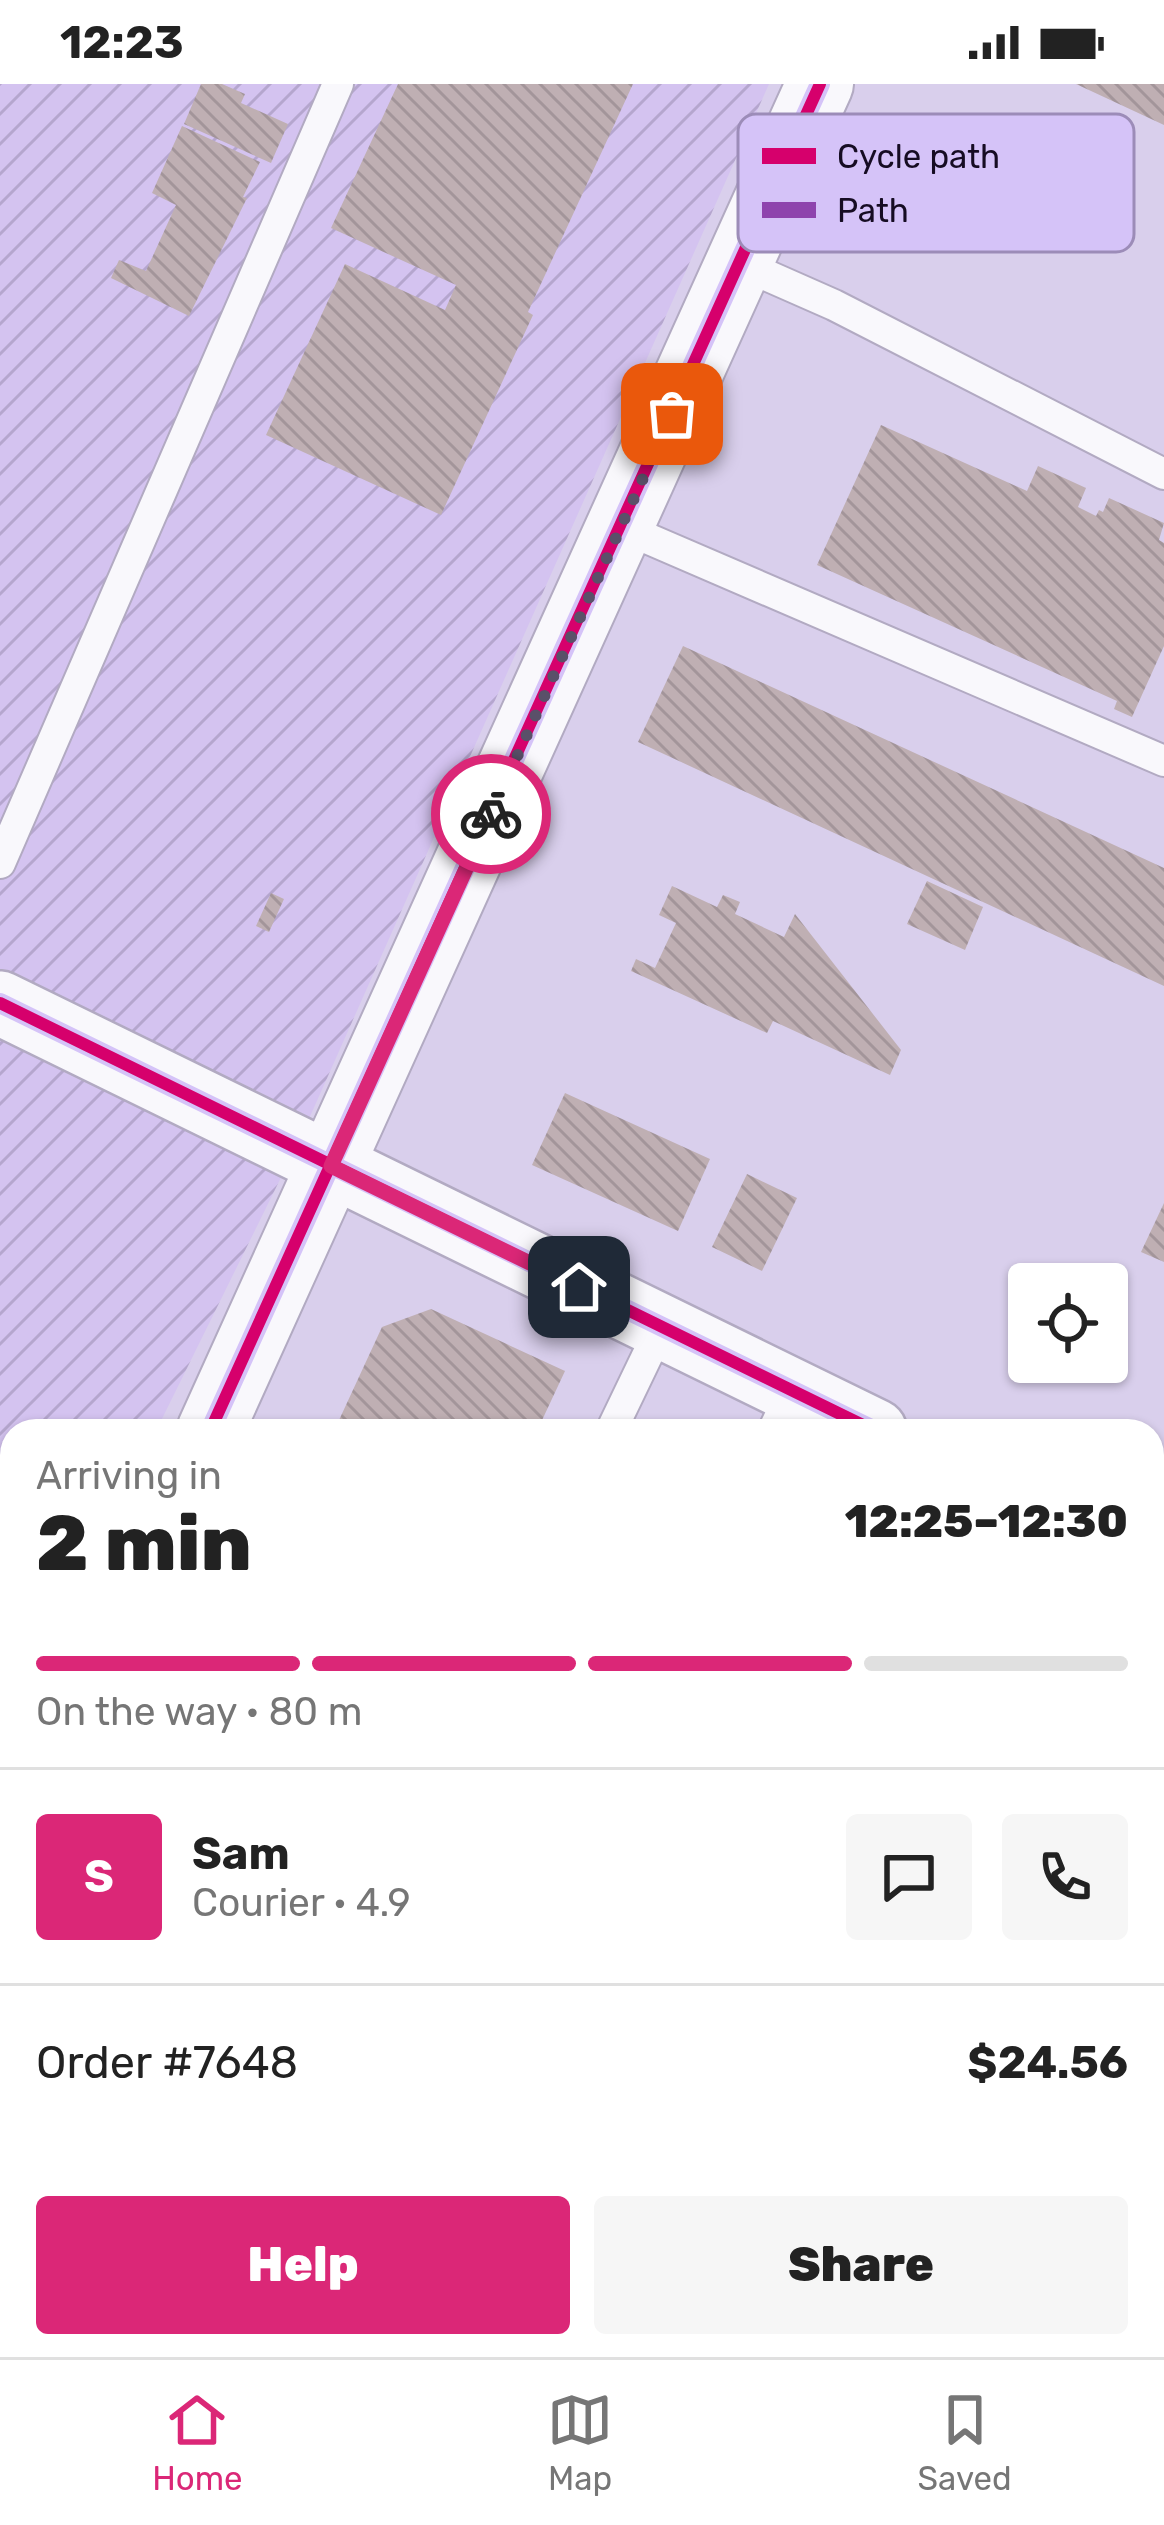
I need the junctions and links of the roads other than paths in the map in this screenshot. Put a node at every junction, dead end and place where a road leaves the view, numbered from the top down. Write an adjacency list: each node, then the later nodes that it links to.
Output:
1 (338, 84): 9 (lane)
2 (820, 84): 3 (main road)
3 (807, 114)
4 (746, 252): 5 (main road)
5 (741, 264): 6 (lane); 7 (main road)
6 (1164, 474)
7 (621, 527): 8 (lane); 11 (main road)
8 (1164, 761)
9 (0, 863)
10 (0, 1003): 11 (street)
11 (331, 1166): 12 (street); 14 (main road)
12 (661, 1327): 13 (street); 15 (lane)
13 (782, 1411): 16 (street)
14 (215, 1419)
15 (617, 1419)
16 (819, 1419)

